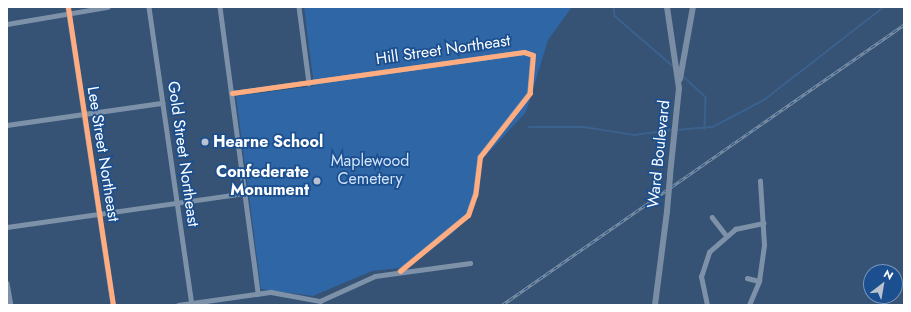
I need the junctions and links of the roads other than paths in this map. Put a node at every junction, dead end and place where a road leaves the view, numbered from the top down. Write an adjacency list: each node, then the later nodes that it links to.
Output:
1 (68, 7): 8 (street, Lee Street Northeast)
2 (108, 7): 8 (street)
3 (149, 7): 13 (street, Gold Street Northeast)
4 (220, 7): 12 (street)
5 (299, 7): 10 (street)
6 (667, 7): 11 (main road, Ward Boulevard)
7 (693, 7): 11 (main road)
8 (69, 14): 9 (street); 14 (street, Lee Street Northeast)
9 (7, 24)
10 (310, 83): 12 (street, Hill Street Northeast); 25 (street, Hill Street Northeast)
11 (679, 88): 34 (main road, Ward Boulevard, bridge)
12 (232, 93): 17 (street)
13 (162, 103): 14 (street); 18 (street, Gold Street Northeast)
14 (84, 114): 15 (street); 19 (street, Lee Street Northeast)
15 (7, 125)
16 (760, 181): 21 (street)
17 (245, 193): 18 (street); 29 (street)
18 (177, 203): 19 (street); 30 (street, Gold Street Northeast)
19 (100, 214): 22 (street); 32 (street, Lee Street Northeast)
20 (712, 217): 23 (street)
21 (763, 223): 23 (street); 27 (street)
22 (7, 227)
23 (726, 235): 35 (street)
24 (470, 263): 25 (street)
25 (400, 271): 29 (street)
26 (746, 278): 27 (street)
27 (758, 281): 36 (street)
28 (7, 283): 31 (street)
29 (258, 293): 30 (street)
30 (191, 304): 33 (street)
31 (10, 305)
32 (113, 305)
33 (178, 305)
34 (655, 305)
35 (707, 305)
36 (749, 305)

